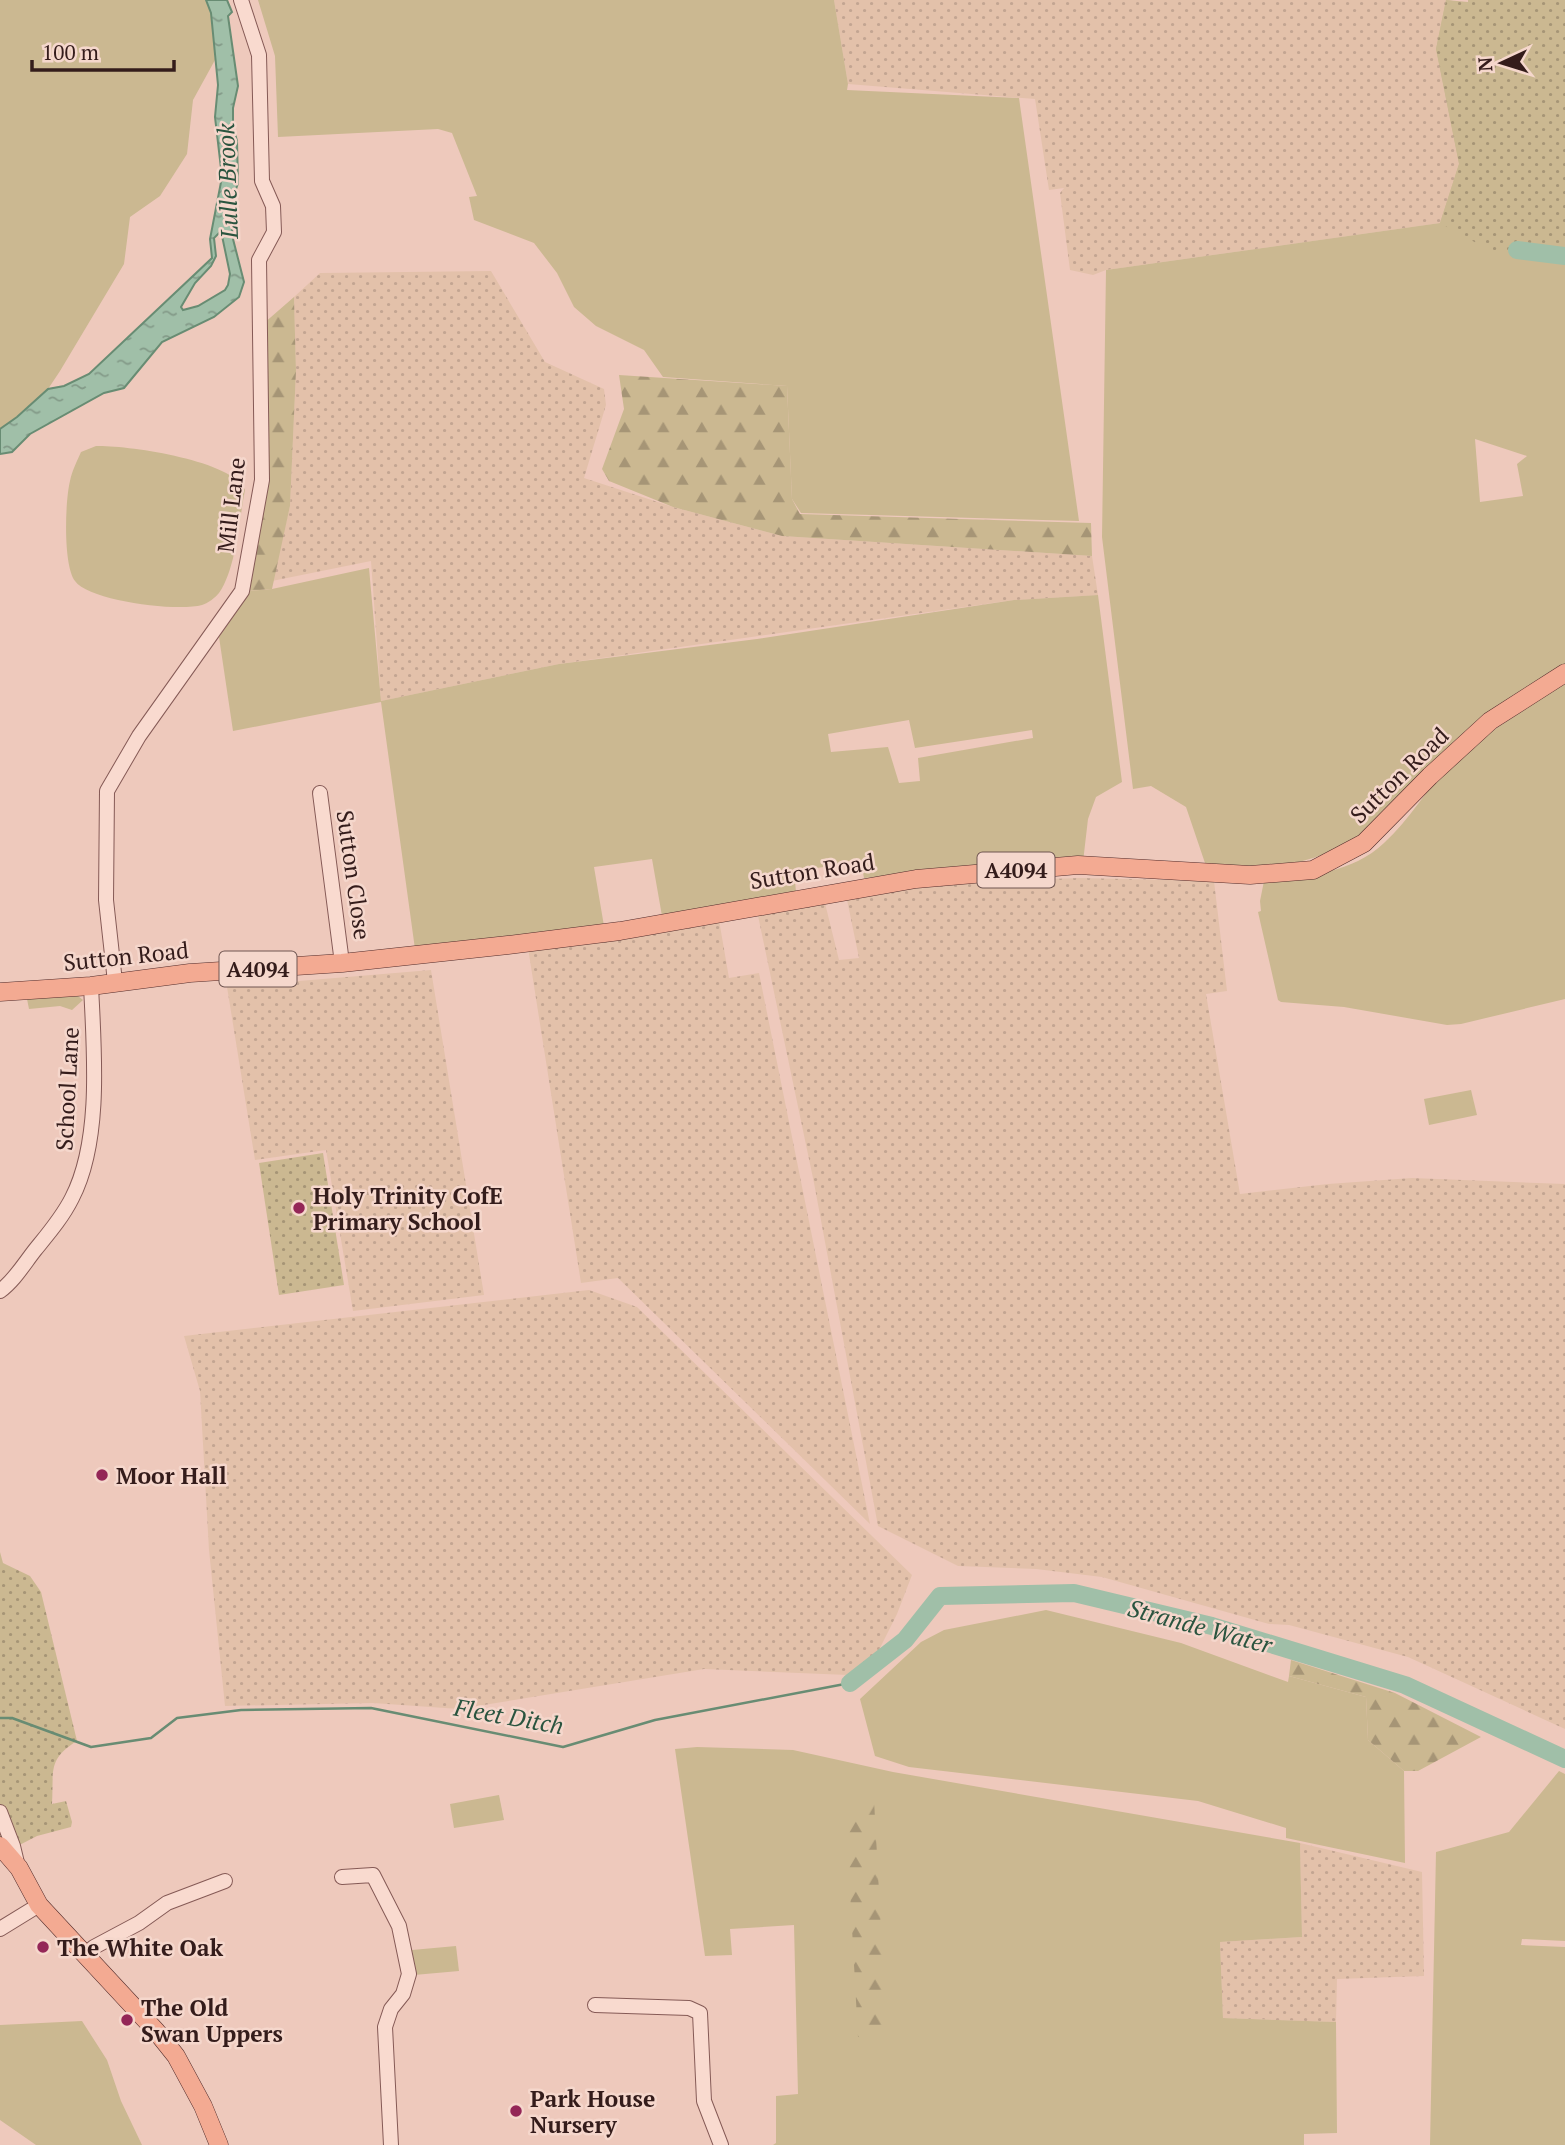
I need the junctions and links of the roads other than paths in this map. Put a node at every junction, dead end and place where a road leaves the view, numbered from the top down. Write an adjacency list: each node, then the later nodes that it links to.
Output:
1 (241, 0): 5 (street, Mill Lane)
2 (1565, 673): 4 (main road, Sutton Road / A4094)
3 (319, 793): 4 (street, Sutton Close)
4 (342, 962): 5 (main road, Sutton Road / A4094)
5 (115, 982): 6 (main road, Sutton Road / A4094)
6 (91, 986): 7 (main road, Sutton Road / A4094); 8 (street, School Lane)
7 (0, 992)
8 (0, 1291)
9 (0, 1812): 11 (street)
10 (0, 1846): 11 (main road)
11 (19, 1868): 14 (main road)
12 (342, 1877): 19 (street)
13 (225, 1881): 16 (street)
14 (39, 1905): 15 (street); 16 (main road)
15 (0, 1929)
16 (85, 1955): 18 (main road)
17 (595, 2005): 20 (street)
18 (219, 2145)
19 (391, 2145)
20 (721, 2145)

